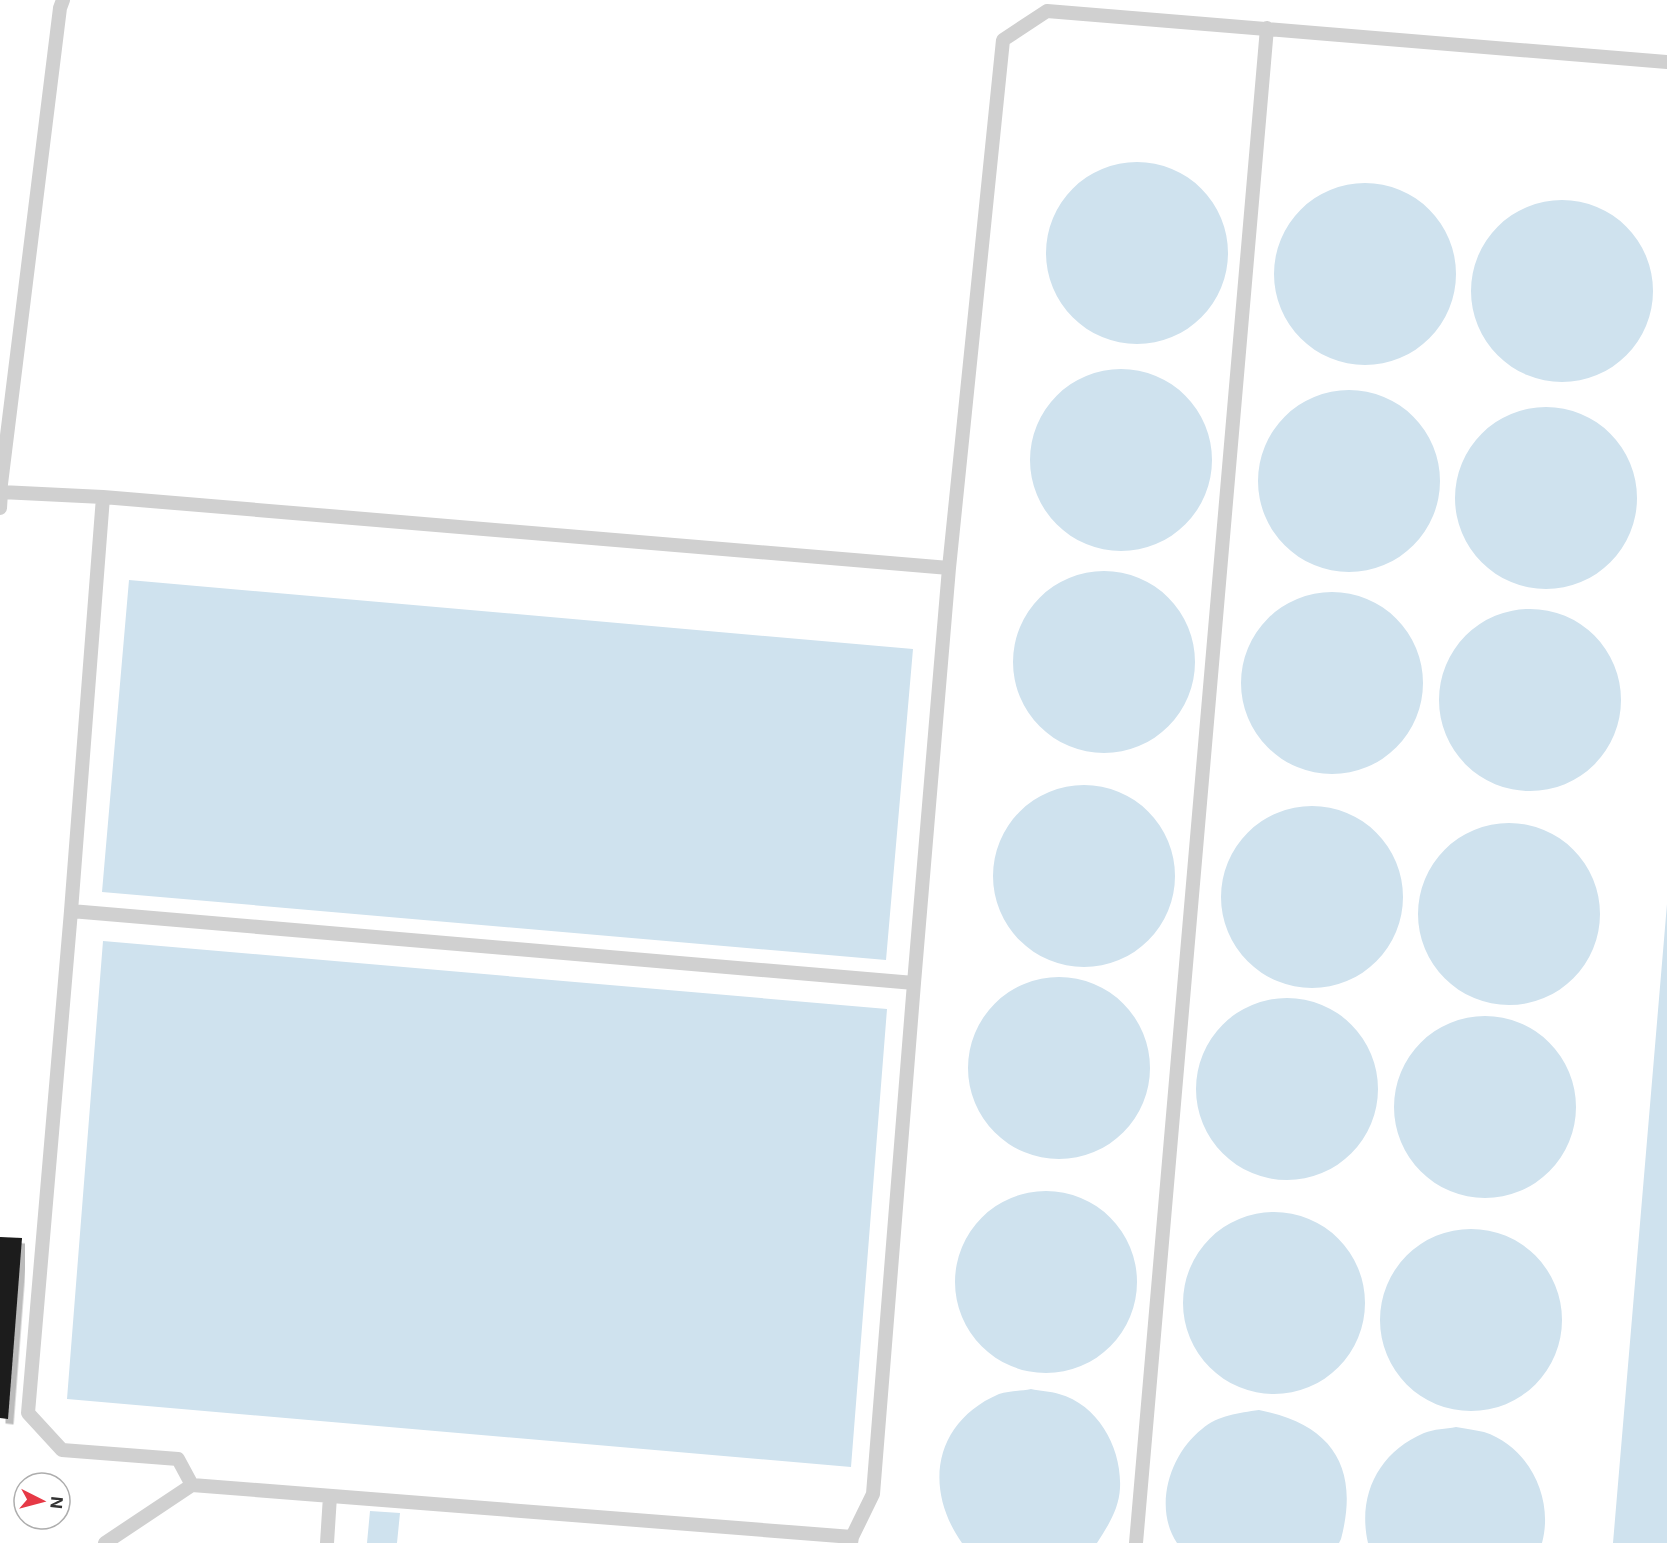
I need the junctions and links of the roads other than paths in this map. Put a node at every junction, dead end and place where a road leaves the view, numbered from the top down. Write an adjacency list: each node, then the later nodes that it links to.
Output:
1 (63, 0): 4 (lane)
2 (1267, 28): 3 (lane); 7 (lane); 15 (lane)
3 (1667, 62)
4 (1, 492): 5 (lane); 6 (lane)
5 (103, 497): 7 (lane); 8 (lane)
6 (0, 508)
7 (949, 568): 9 (lane)
8 (71, 911): 9 (lane); 10 (lane)
9 (915, 983): 12 (lane)
10 (192, 1485): 11 (lane); 13 (lane)
11 (330, 1496): 12 (lane); 14 (lane)
12 (852, 1540)
13 (105, 1543)
14 (327, 1543)
15 (1136, 1543)

